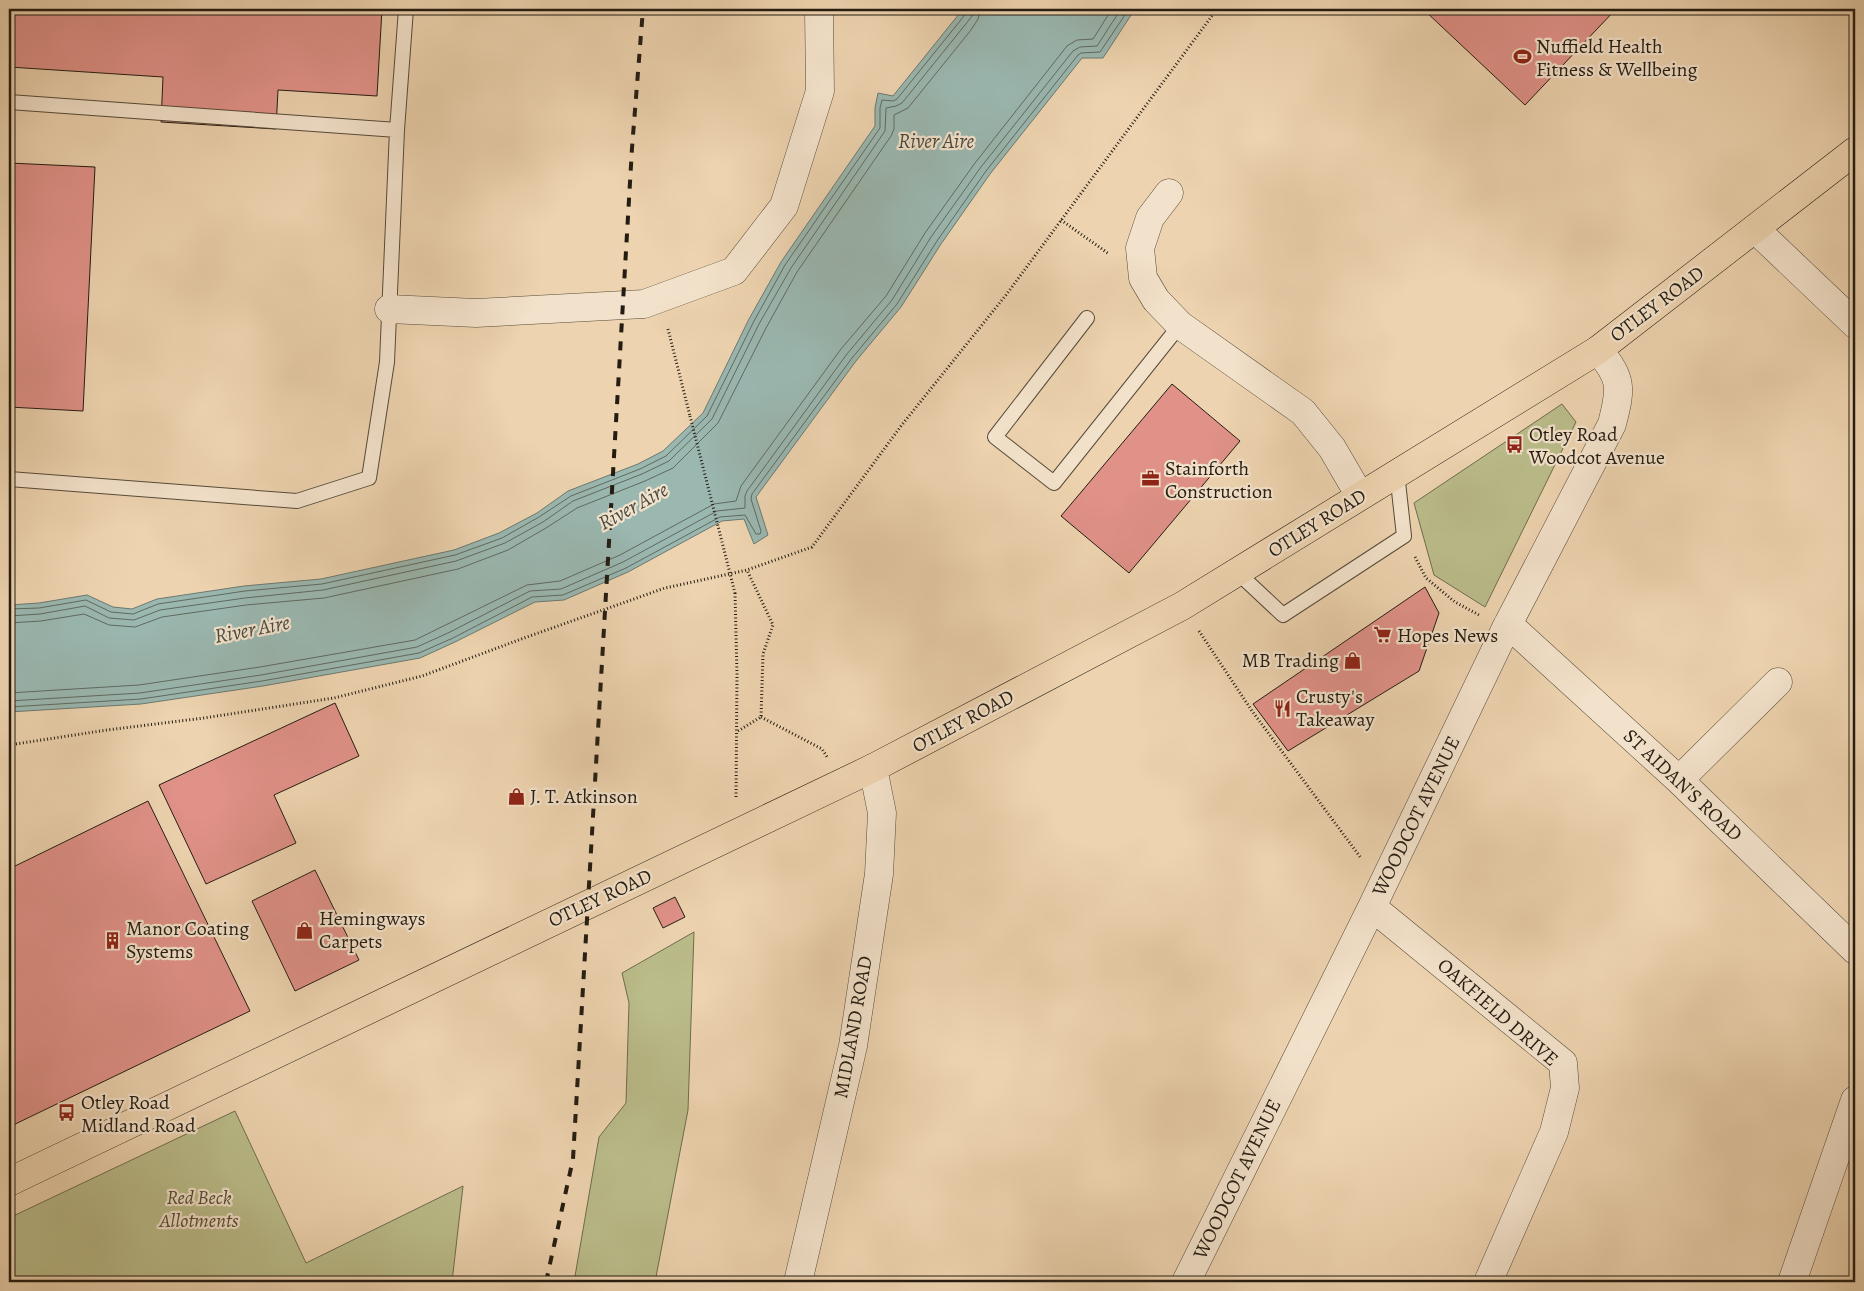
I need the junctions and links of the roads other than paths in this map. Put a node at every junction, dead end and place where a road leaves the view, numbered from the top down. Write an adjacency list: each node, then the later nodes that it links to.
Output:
1 (406, 9): 4 (lane)
2 (819, 9): 8 (street)
3 (9, 102): 4 (lane)
4 (397, 130): 8 (lane)
5 (1855, 151): 7 (main road, OTLEY ROAD)
6 (1169, 193): 11 (street)
7 (1755, 229): 10 (street); 12 (main road, OTLEY ROAD)
8 (389, 309): 14 (lane)
9 (1087, 318): 11 (lane)
10 (1855, 324)
11 (1180, 325): 15 (street)
12 (1598, 350): 13 (main road, OTLEY ROAD); 17 (street, WOODCOT AVENUE)
13 (1397, 473): 15 (main road, OTLEY ROAD); 16 (lane)
14 (9, 479)
15 (1360, 496): 16 (main road, OTLEY ROAD)
16 (1237, 572): 19 (main road, OTLEY ROAD)
17 (1506, 627): 20 (street, ST AIDAN'S ROAD); 21 (street, WOODCOT AVENUE)
18 (1778, 682): 20 (street)
19 (873, 768): 24 (main road, OTLEY ROAD); 25 (street, MIDLAND ROAD)
20 (1679, 780): 22 (street, ST AIDAN'S ROAD)
21 (1372, 907): 26 (street, WOODCOT AVENUE); 27 (street, OAKFIELD DRIVE)
22 (1855, 950)
23 (1855, 1100): 28 (street)
24 (9, 1182)
25 (798, 1282)
26 (1186, 1282)
27 (1488, 1282)
28 (1792, 1282)

